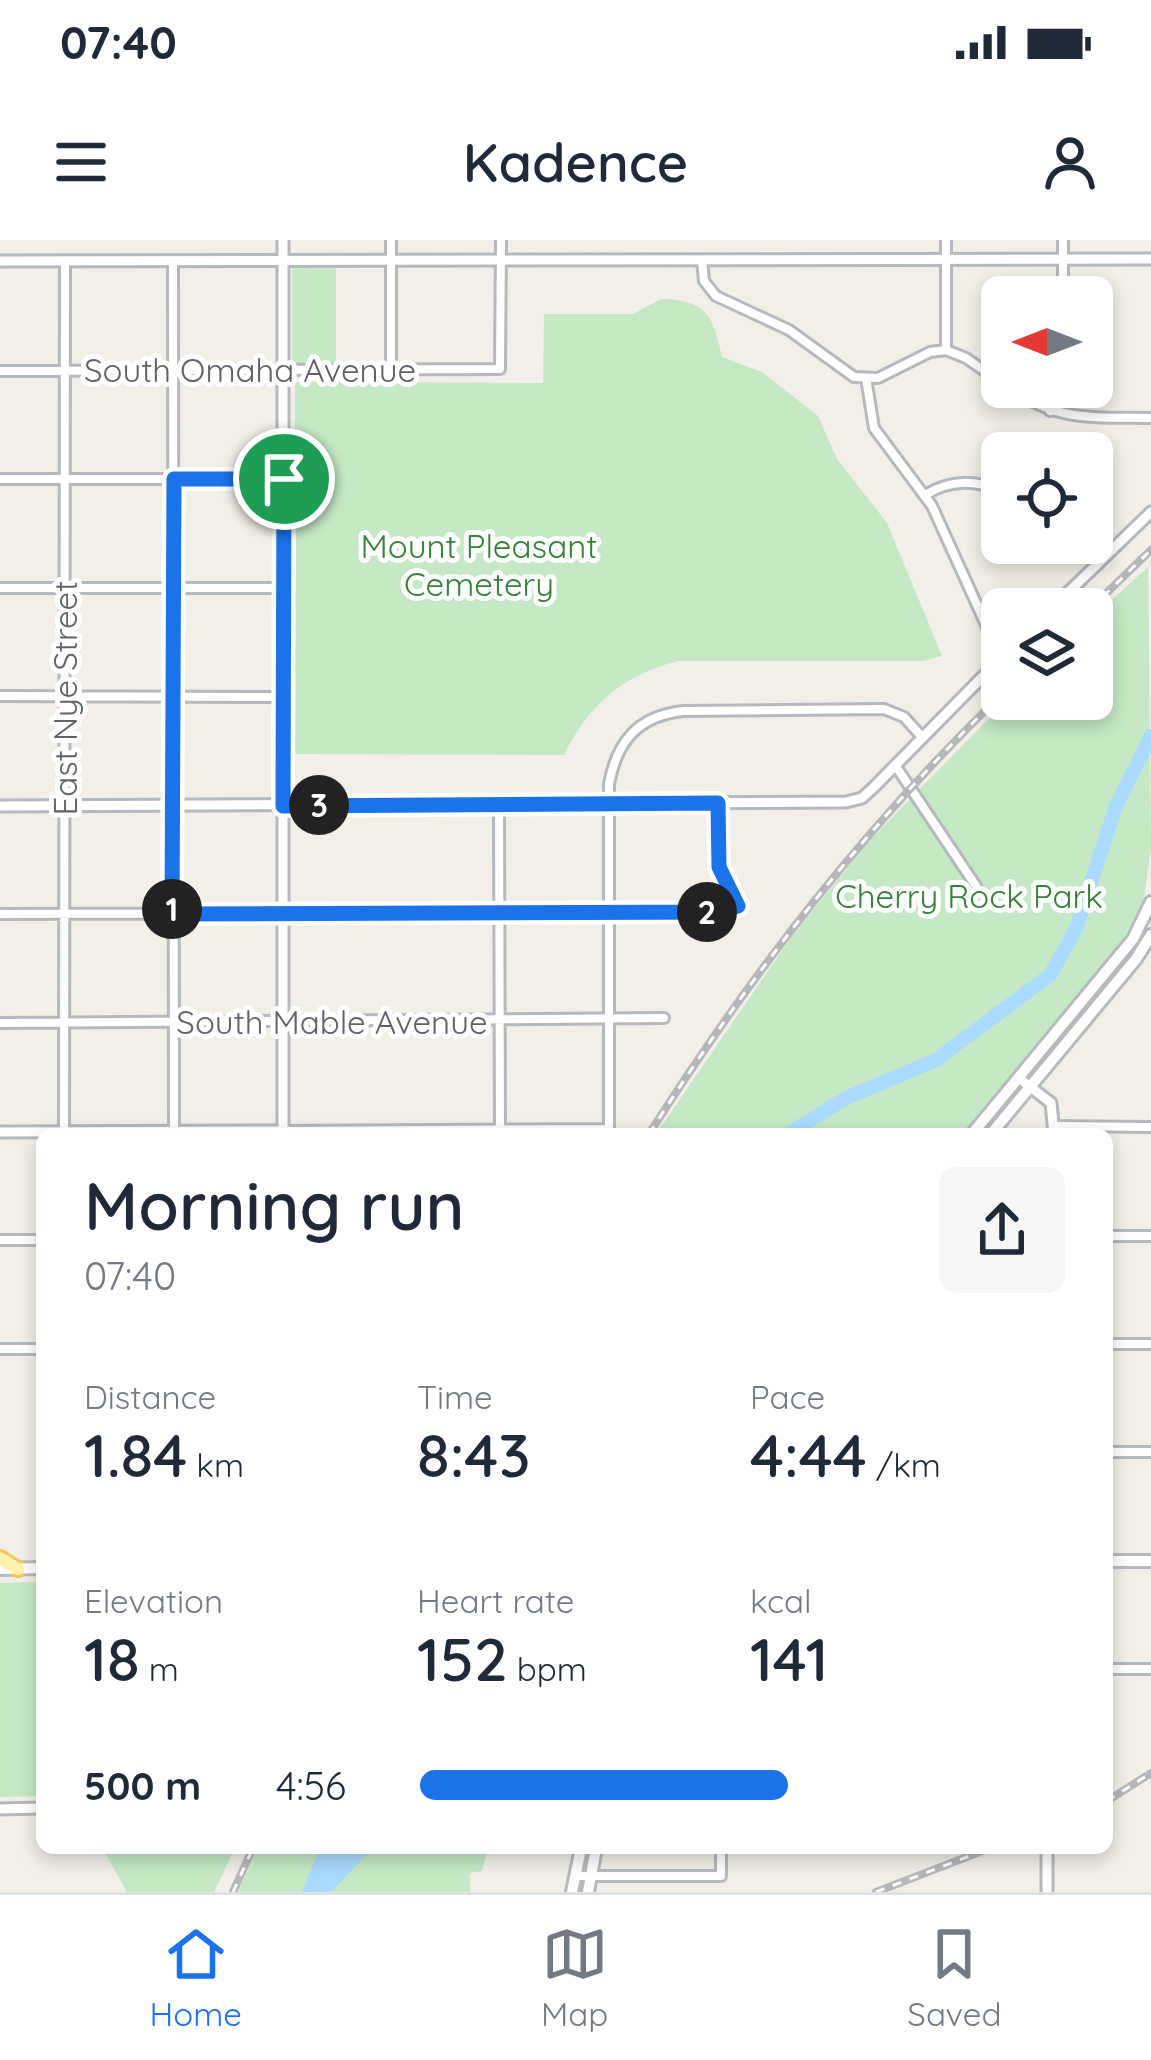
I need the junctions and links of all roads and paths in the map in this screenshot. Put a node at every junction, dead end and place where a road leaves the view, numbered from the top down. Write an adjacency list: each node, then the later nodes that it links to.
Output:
1 (283, 240): 11 (street)
2 (391, 240): 9 (street)
3 (501, 240): 12 (street)
4 (946, 240): 6 (street)
5 (1063, 240): 7 (street)
6 (946, 258): 7 (street); 10 (street); 17 (street)
7 (1063, 258): 8 (street); 16 (street)
8 (1151, 259)
9 (391, 260): 11 (street); 12 (street); 19 (street)
10 (702, 260): 12 (street); 24 (street)
11 (283, 261): 15 (street); 20 (street)
12 (501, 261): 19 (street, South Omaha Avenue)
13 (0, 262): 14 (street)
14 (65, 262): 15 (street); 22 (street, East Nye Street)
15 (173, 262): 23 (street)
16 (1063, 276)
17 (946, 350): 18 (street); 24 (street)
18 (981, 368)
19 (392, 369): 20 (street, South Omaha Avenue)
20 (283, 370): 23 (street, South Omaha Avenue); 32 (street)
21 (0, 371): 22 (street, South Omaha Avenue)
22 (65, 371): 23 (street, South Omaha Avenue); 30 (street, East Nye Street)
23 (173, 371): 31 (street)
24 (866, 378): 34 (street)
25 (1045, 408): 27 (street)
26 (1051, 408): 27 (street)
27 (1050, 411): 28 (street)
28 (1151, 418)
29 (0, 479): 30 (street)
30 (65, 479): 31 (street); 39 (street, East Nye Street)
31 (174, 479): 32 (street); 40 (street)
32 (284, 479): 41 (street)
33 (981, 485): 34 (street)
34 (925, 495): 43 (street)
35 (1151, 512): 36 (street)
36 (1113, 548)
37 (1097, 564): 42 (street)
38 (0, 588): 39 (street)
39 (65, 588): 40 (street); 46 (street, East Nye Street)
40 (174, 588): 41 (street); 47 (street)
41 (284, 588): 48 (street)
42 (1072, 588)
43 (981, 614)
44 (981, 677): 49 (street)
45 (0, 696): 46 (street)
46 (65, 696): 47 (street); 54 (street, East Nye Street)
47 (173, 697): 48 (street); 56 (street)
48 (283, 697): 57 (street)
49 (922, 737): 50 (street); 53 (street)
50 (895, 765): 51 (street); 59 (street)
51 (718, 803): 53 (street); 58 (street)
52 (499, 804): 53 (street); 57 (street); 61 (street)
53 (608, 804): 63 (street)
54 (64, 805): 55 (street); 56 (street); 65 (street, East Nye Street)
55 (0, 806)
56 (172, 806): 57 (street); 66 (street)
57 (283, 806): 67 (street)
58 (719, 867): 62 (street); 62 (street)
59 (976, 886)
60 (1151, 902): 76 (main road)
61 (499, 912): 63 (street); 67 (street); 70 (street)
62 (720, 912): 63 (street)
63 (608, 913): 71 (street)
64 (0, 914): 65 (street)
65 (64, 914): 66 (street); 72 (street, East Nye Street)
66 (172, 914): 67 (street); 73 (street)
67 (283, 914): 74 (street)
68 (1151, 935): 77 (main road)
69 (664, 1018): 71 (street, South Mable Avenue)
70 (500, 1021): 71 (street, South Mable Avenue); 74 (street, South Mable Avenue); 82 (street)
71 (608, 1021): 83 (street)
72 (64, 1022): 73 (street, South Mable Avenue); 75 (street, South Mable Avenue); 79 (street, East Nye Street)
73 (172, 1022): 74 (street, South Mable Avenue); 80 (street)
74 (283, 1022): 81 (street)
75 (0, 1023)
76 (1019, 1078): 77 (street); 84 (main road)
77 (1031, 1086): 85 (main road); 86 (street)
78 (1151, 1126): 87 (street)
79 (64, 1128)
80 (174, 1128)
81 (283, 1128)
82 (500, 1128)
83 (609, 1128)
84 (977, 1128)
85 (996, 1128)
86 (1054, 1128)
87 (1102, 1128)
88 (0, 1132): 89 (street)
89 (36, 1133)
90 (1113, 1236): 91 (street)
91 (1151, 1236)
92 (0, 1240): 93 (street)
93 (36, 1240)
94 (1151, 1343): 95 (street)
95 (1113, 1344)
96 (0, 1349): 97 (street)
97 (36, 1349)
98 (1113, 1452): 99 (street)
99 (1151, 1452)
100 (1113, 1561): 101 (main road)
101 (1151, 1561)
102 (1151, 1669): 103 (street)
103 (1113, 1670)
104 (36, 1808): 105 (street)
105 (0, 1809)
106 (580, 1854): 110 (main road)
107 (595, 1854): 111 (main road)
108 (722, 1854): 111 (street)
109 (1047, 1854): 114 (street)
110 (575, 1876): 111 (street); 112 (main road)
111 (590, 1876): 113 (main road)
112 (572, 1892)
113 (588, 1892)
114 (1047, 1892)

